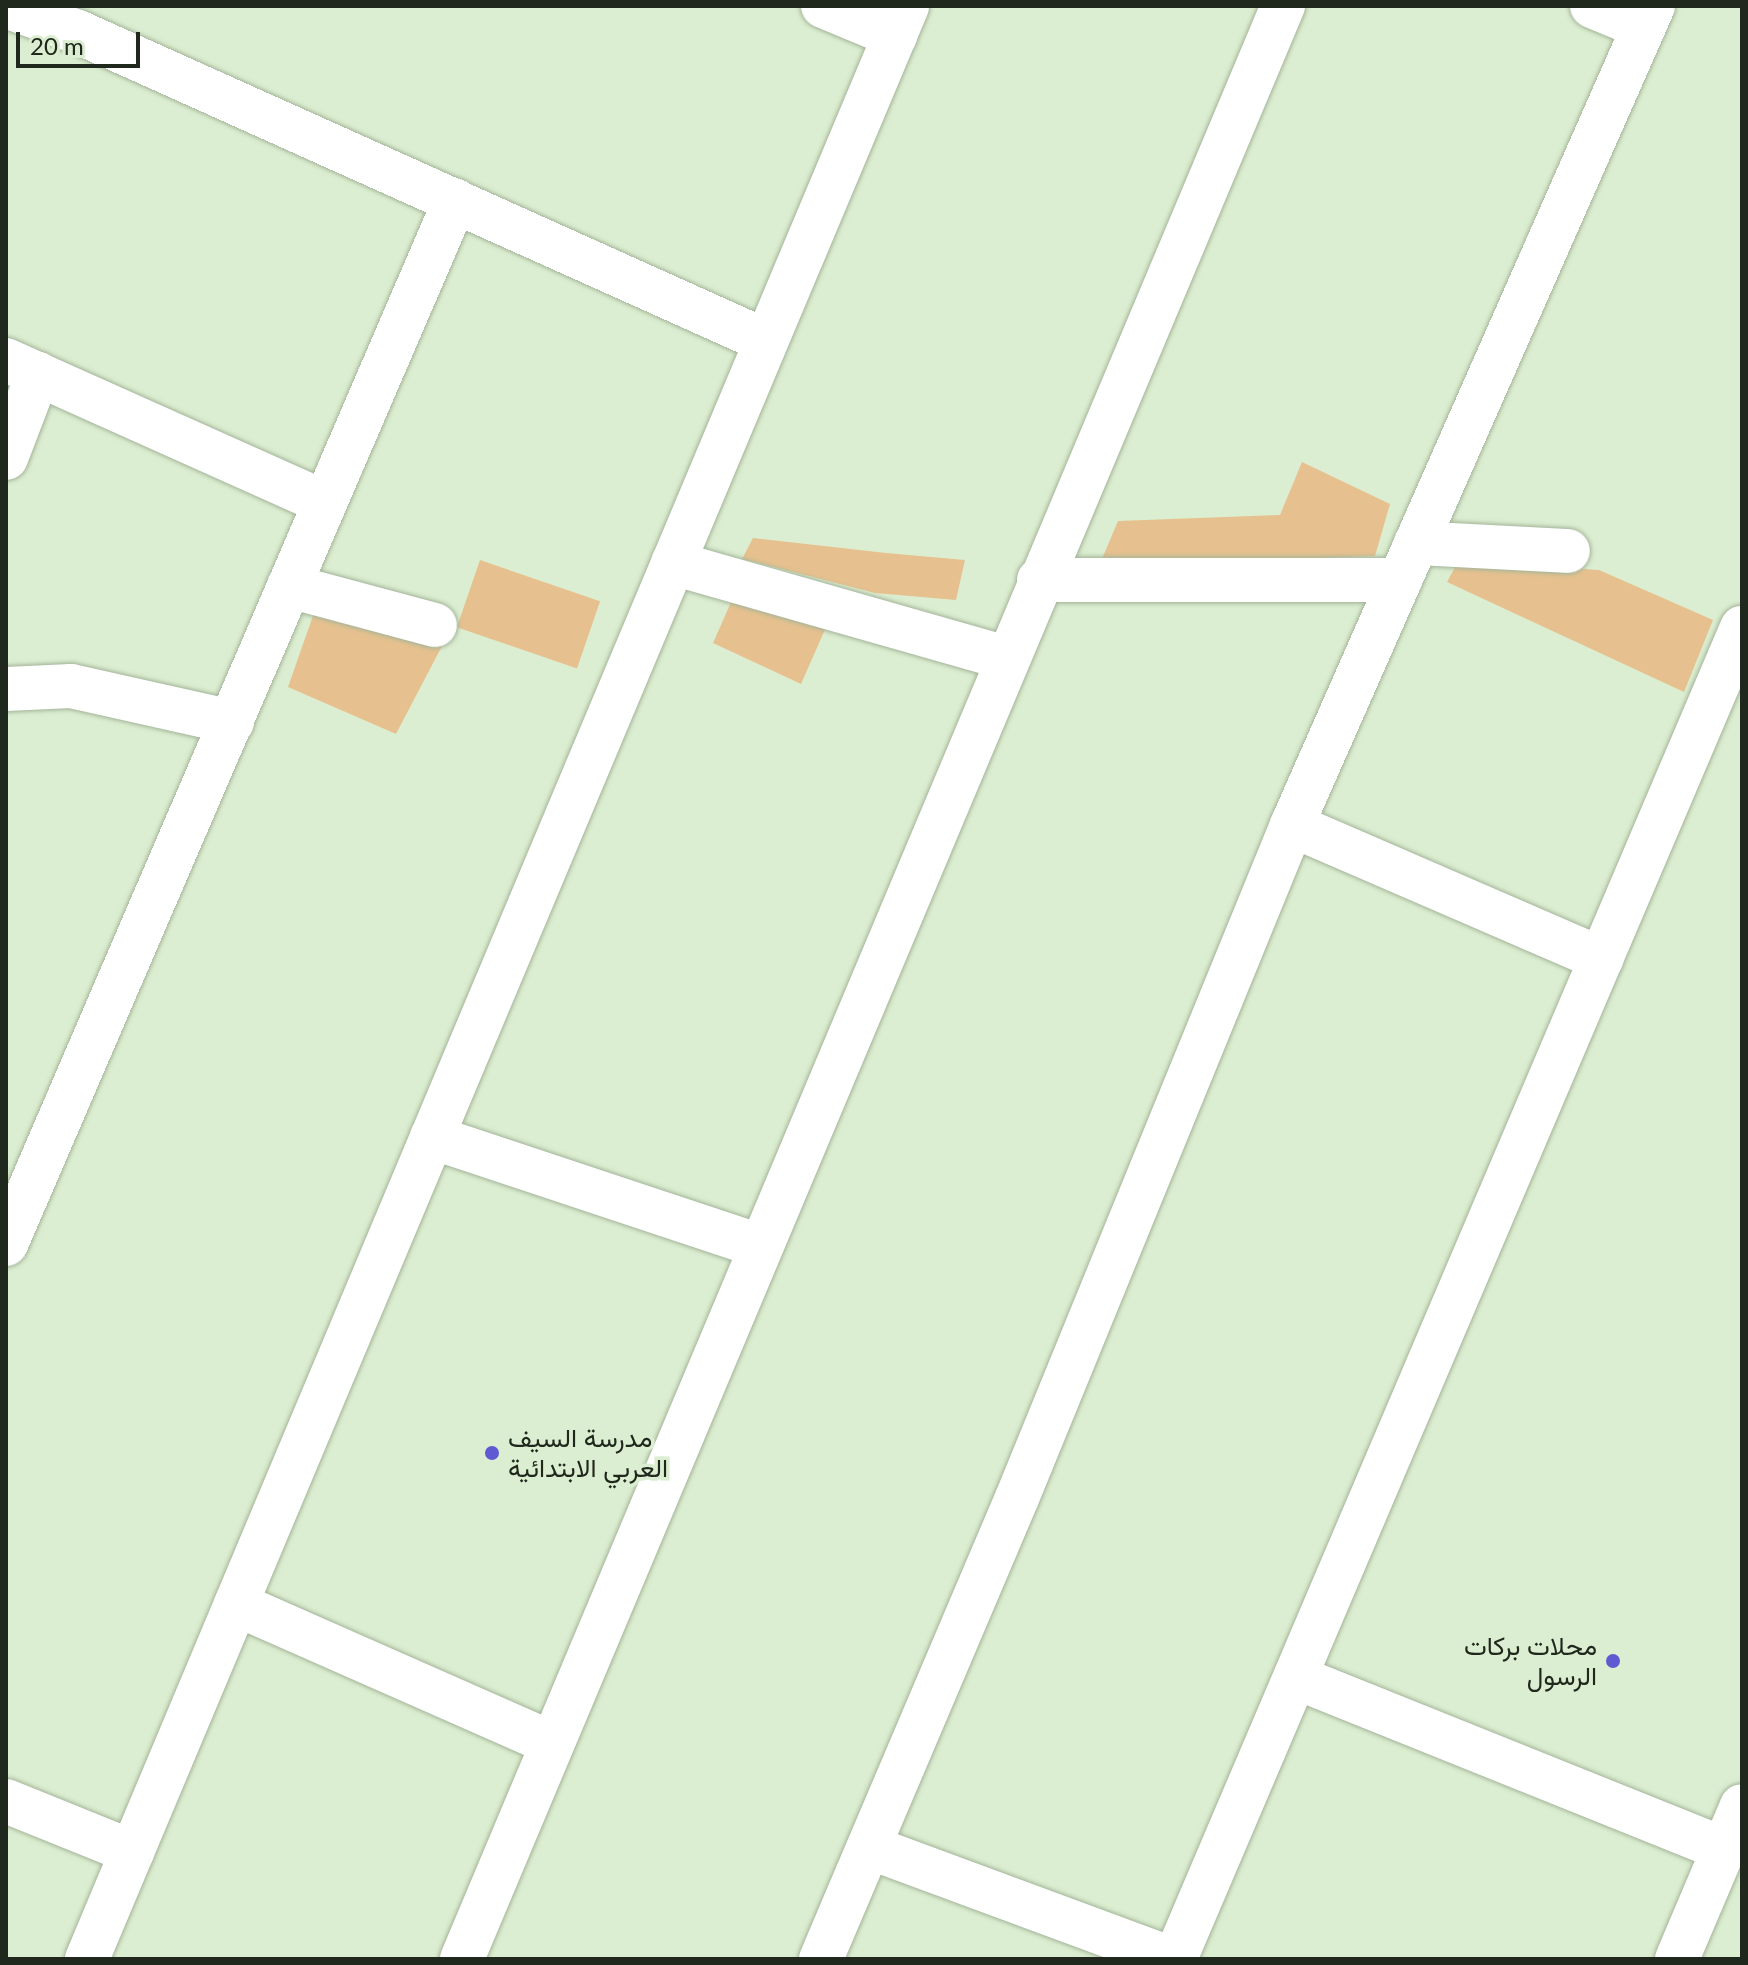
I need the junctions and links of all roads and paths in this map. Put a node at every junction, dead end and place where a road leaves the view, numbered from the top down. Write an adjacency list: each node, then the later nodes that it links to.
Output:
1 (6, 6): 6 (street)
2 (823, 6): 7 (street)
3 (1283, 6): 16 (street)
4 (1592, 6): 5 (street)
5 (1648, 17): 14 (street)
6 (82, 19): 8 (street)
7 (901, 21): 9 (street)
8 (455, 201): 9 (street); 12 (street)
9 (766, 341): 15 (street)
10 (22, 367): 11 (street); 12 (street)
11 (6, 458)
12 (324, 502): 17 (street)
13 (1568, 551): 14 (street)
14 (1408, 562): 16 (street); 23 (street)
15 (673, 563): 20 (street); 25 (street)
16 (1039, 580): 20 (street)
17 (289, 586): 18 (street); 22 (street)
18 (435, 625)
19 (1742, 628): 24 (street)
20 (1006, 658): 27 (street)
21 (6, 689): 22 (street)
22 (232, 722): 26 (street)
23 (1292, 825): 24 (street); 33 (street)
24 (1601, 959): 29 (street)
25 (432, 1137): 27 (street); 28 (street)
26 (6, 1244)
27 (760, 1246): 30 (street)
28 (236, 1604): 30 (street); 35 (street)
29 (1298, 1678): 34 (street); 39 (street)
30 (551, 1743): 37 (street)
31 (6, 1801): 35 (street)
32 (1742, 1806): 34 (street)
33 (869, 1847): 38 (street); 39 (street)
34 (1723, 1849): 40 (street)
35 (132, 1852): 36 (street)
36 (87, 1959)
37 (462, 1959)
38 (821, 1959)
39 (1174, 1959)
40 (1677, 1959)

